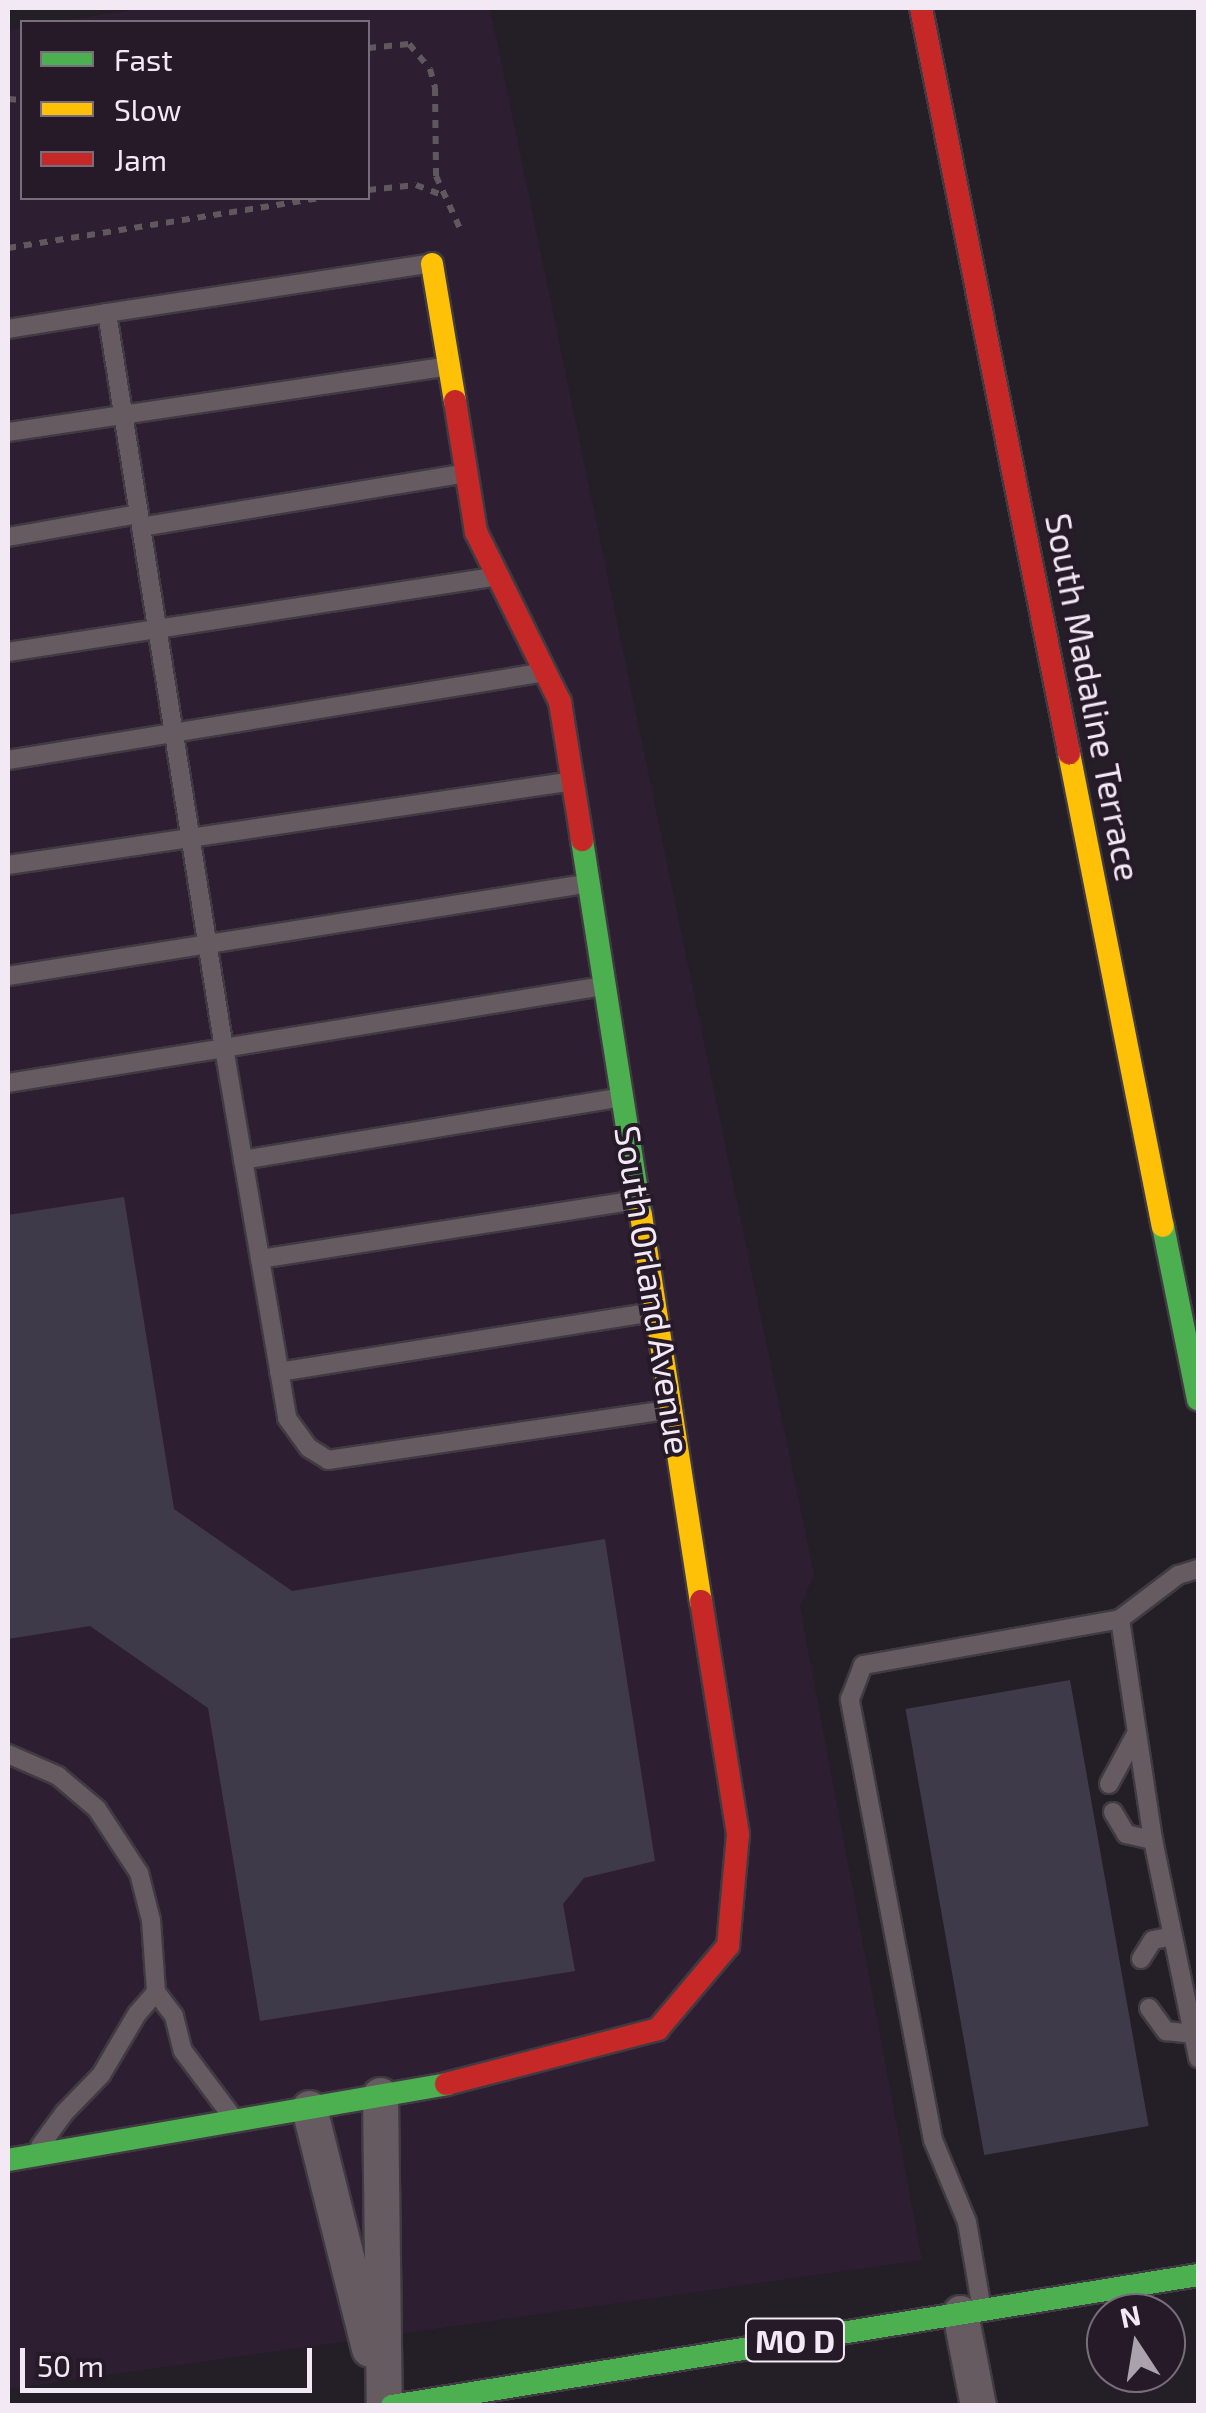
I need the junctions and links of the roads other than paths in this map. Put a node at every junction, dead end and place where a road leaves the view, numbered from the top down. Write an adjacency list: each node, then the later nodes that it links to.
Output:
1 (921, 8): 32 (street, South Madaline Terrace)
2 (432, 264): 3 (lane); 5 (street, South Orland Avenue)
3 (107, 314): 4 (lane); 6 (lane)
4 (8, 330)
5 (449, 366): 6 (lane); 8 (street, South Orland Avenue)
6 (123, 414): 7 (lane); 9 (lane)
7 (8, 432)
8 (466, 474): 9 (lane); 11 (street, South Orland Avenue)
9 (140, 521): 10 (lane); 12 (lane)
10 (8, 536)
11 (498, 577): 12 (lane); 14 (street, South Orland Avenue)
12 (158, 629): 13 (lane); 15 (lane)
13 (8, 652)
14 (545, 672): 15 (lane); 17 (street, South Orland Avenue)
15 (174, 734): 16 (lane); 18 (lane)
16 (8, 760)
17 (573, 781): 18 (lane); 20 (street, South Orland Avenue)
18 (191, 837): 19 (lane); 21 (lane)
19 (8, 866)
20 (590, 884): 21 (lane); 23 (street, South Orland Avenue)
21 (208, 944): 22 (lane); 24 (lane)
22 (8, 976)
23 (607, 986): 24 (lane); 26 (street, South Orland Avenue)
24 (224, 1048): 25 (lane); 27 (lane)
25 (8, 1083)
26 (624, 1097): 27 (lane); 28 (street, South Orland Avenue)
27 (244, 1160): 29 (lane)
28 (640, 1199): 29 (lane); 30 (street, South Orland Avenue)
29 (260, 1259): 31 (lane)
30 (657, 1311): 31 (lane); 33 (street, South Orland Avenue)
31 (279, 1372): 33 (lane)
32 (1198, 1400)
33 (672, 1409): 47 (street, South Orland Avenue)
34 (1198, 1569): 35 (lane)
35 (1120, 1619): 36 (lane); 53 (lane)
36 (1135, 1736): 38 (lane); 40 (lane)
37 (8, 1754): 43 (lane)
38 (1109, 1784)
39 (1113, 1812): 40 (lane)
40 (1153, 1840): 41 (lane)
41 (1172, 1936): 42 (lane); 45 (lane)
42 (1141, 1959)
43 (156, 1992): 49 (lane); 50 (lane)
44 (1149, 2008): 45 (lane)
45 (1194, 2034): 46 (lane)
46 (1198, 2058)
47 (380, 2095): 48 (street, South Orland Avenue); 54 (street)
48 (309, 2108): 49 (street, South Orland Avenue); 54 (street)
49 (236, 2121): 50 (street, South Orland Avenue)
50 (34, 2156): 51 (street, South Orland Avenue)
51 (8, 2160)
52 (1198, 2275): 53 (street, MO D)
53 (971, 2311): 55 (street, MO D); 56 (street)
54 (384, 2406)
55 (392, 2406)
56 (978, 2406)

